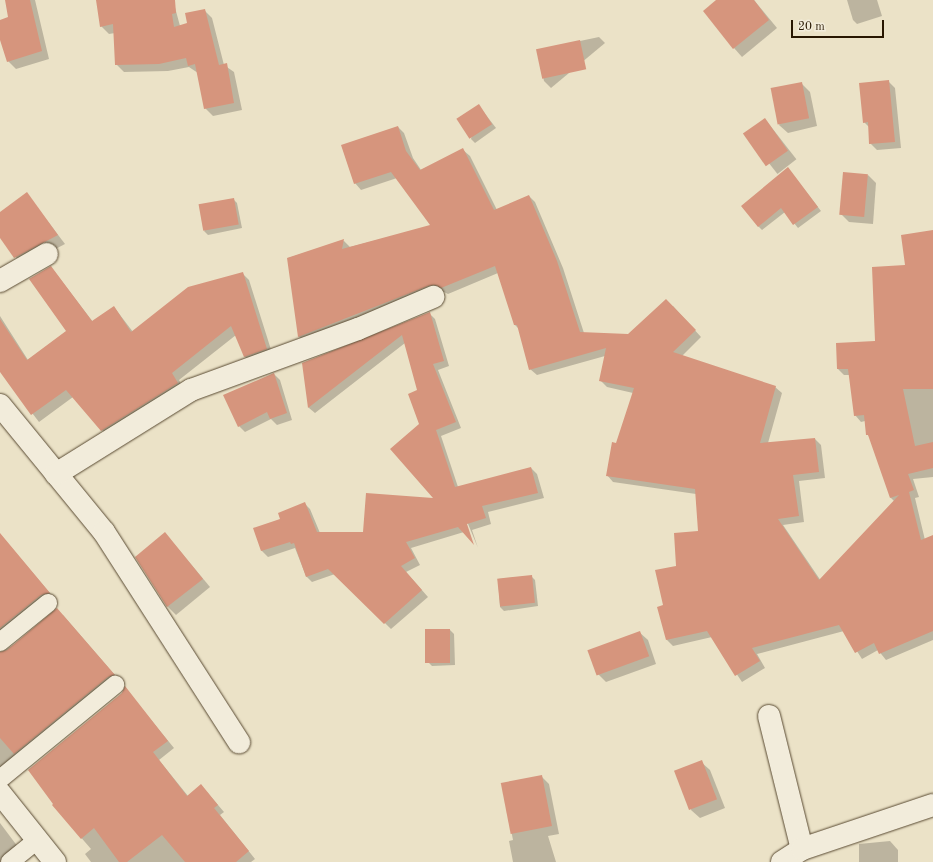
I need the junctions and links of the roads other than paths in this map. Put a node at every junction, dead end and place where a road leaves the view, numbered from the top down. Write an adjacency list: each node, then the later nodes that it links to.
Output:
1 (47, 254): 2 (street)
2 (0, 281)
3 (433, 297): 5 (street)
4 (0, 405): 5 (street)
5 (56, 474): 10 (street)
6 (48, 603): 7 (lane)
7 (0, 642)
8 (115, 685): 11 (lane)
9 (769, 716): 15 (street)
10 (239, 742)
11 (0, 778)
12 (0, 793): 14 (street)
13 (933, 805): 15 (street)
14 (37, 840): 16 (lane); 17 (street)
15 (802, 849): 18 (street)
16 (10, 862)
17 (55, 862)
18 (782, 862)

